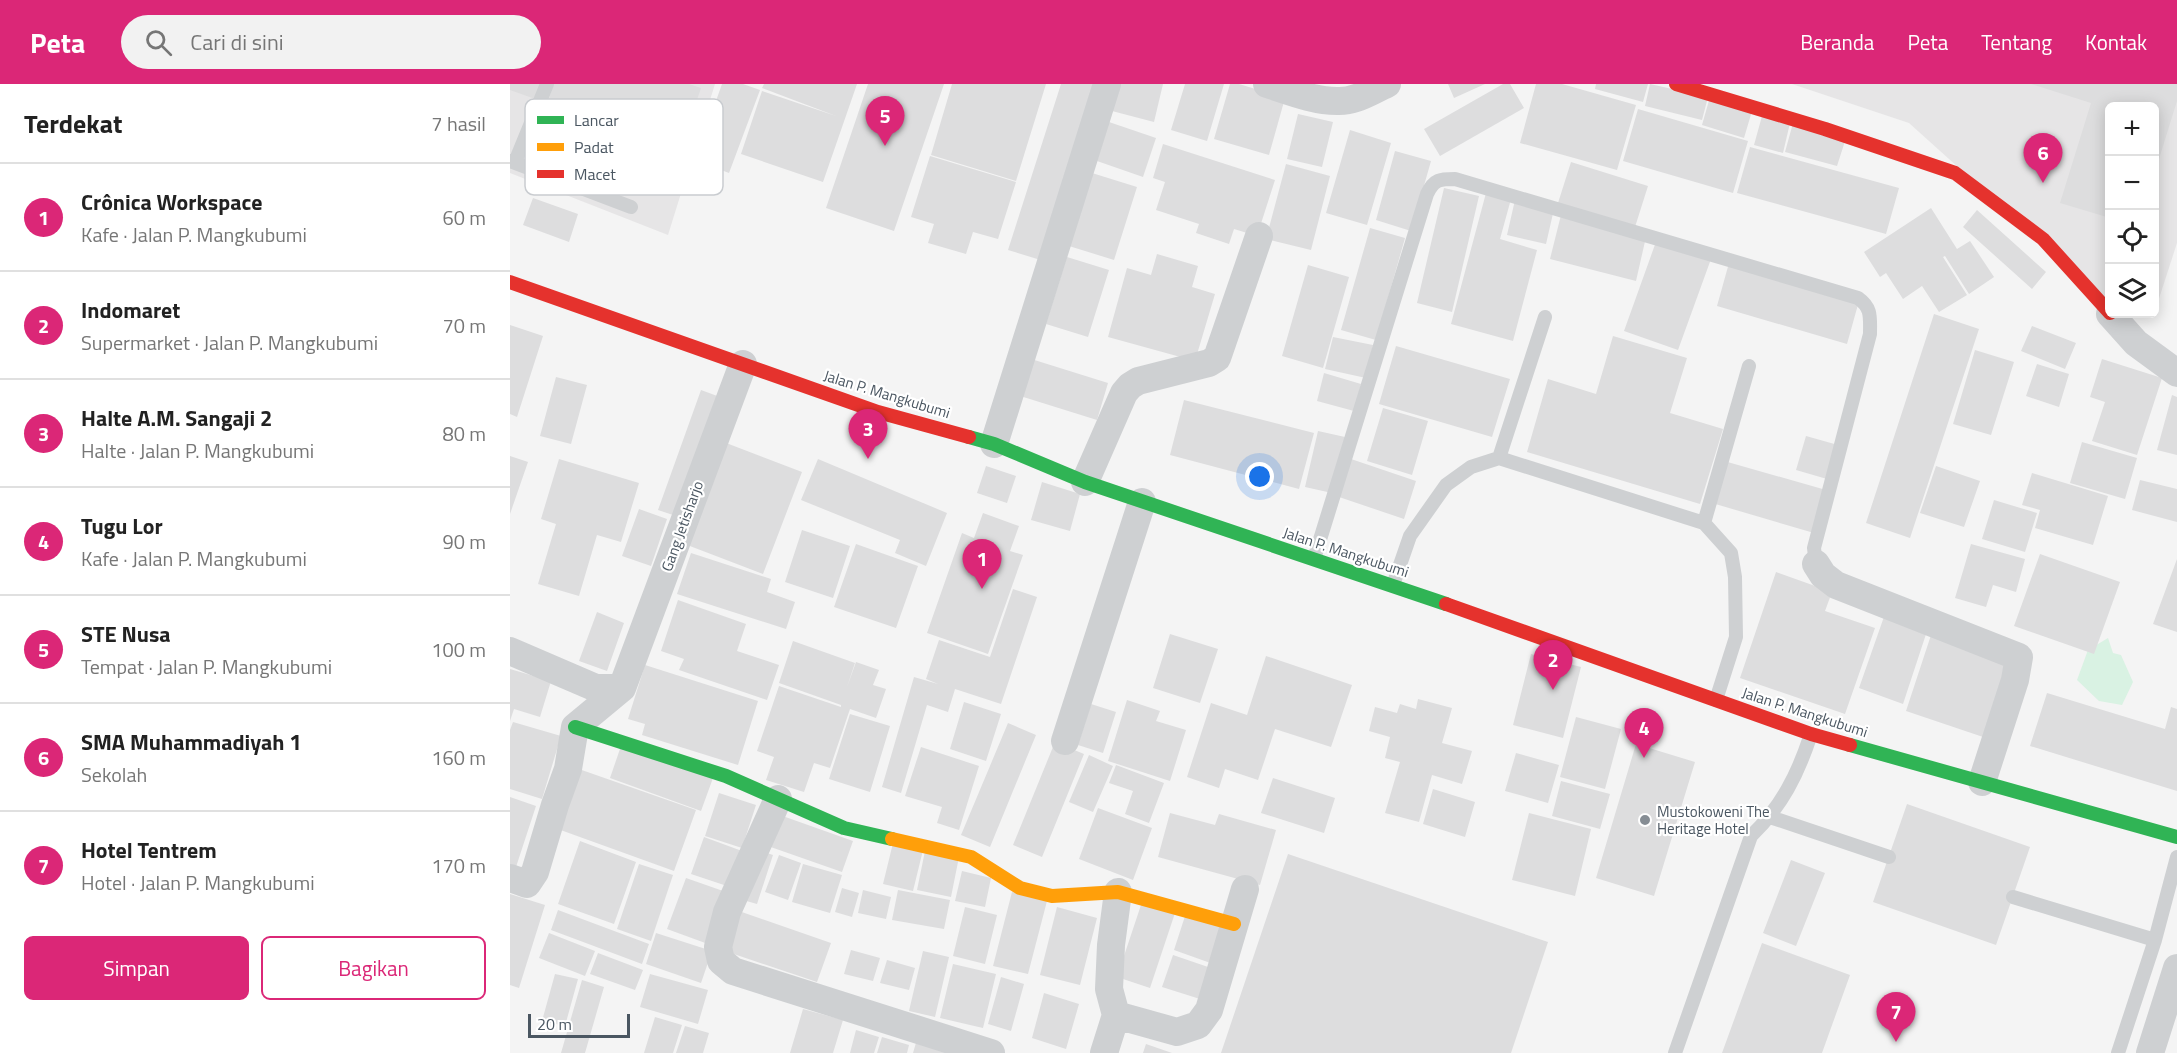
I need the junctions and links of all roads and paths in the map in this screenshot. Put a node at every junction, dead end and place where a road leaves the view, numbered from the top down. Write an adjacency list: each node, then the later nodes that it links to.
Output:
1 (548, 84): 6 (lane)
2 (1107, 84): 19 (street)
3 (1267, 84): 4 (street)
4 (1387, 84)
5 (1676, 84): 13 (main road)
6 (541, 99)
7 (525, 133): 8 (lane)
8 (512, 161)
9 (600, 195): 10 (lane)
10 (631, 207)
11 (1259, 236): 21 (street)
12 (510, 282): 16 (main road, Jalan P. Mangkubumi)
13 (2105, 307)
14 (1545, 317): 20 (lane)
15 (2114, 318): 18 (street)
16 (742, 364): 19 (main road, Jalan P. Mangkubumi); 28 (street, Gang Jetisharjo)
17 (1749, 366): 23 (lane)
18 (2177, 373)
19 (994, 444): 21 (main road, Jalan P. Mangkubumi)
20 (1499, 458): 23 (lane); 26 (lane)
21 (1085, 482): 22 (main road, Jalan P. Mangkubumi)
22 (1142, 502): 24 (main road, Jalan P. Mangkubumi); 32 (street)
23 (1704, 523): 29 (lane)
24 (1314, 559): 25 (lane); 26 (main road, Jalan P. Mangkubumi)
25 (1816, 564): 33 (street)
26 (1393, 585): 29 (main road, Jalan P. Mangkubumi)
27 (510, 651): 28 (street)
28 (622, 688): 30 (street, Gang Jetisharjo)
29 (1716, 700): 31 (main road, Jalan P. Mangkubumi)
30 (575, 728): 34 (main road); 39 (street)
31 (1810, 734): 33 (main road, Jalan P. Mangkubumi); 35 (lane)
32 (1065, 741)
33 (1982, 782): 36 (main road, Jalan P. Mangkubumi)
34 (778, 799): 41 (main road); 47 (street)
35 (1770, 817): 37 (lane); 49 (lane)
36 (2177, 837)
37 (1889, 857)
38 (2177, 857): 44 (lane)
39 (514, 880)
40 (1245, 889): 43 (street)
41 (1118, 892): 43 (main road); 46 (street)
42 (2013, 897): 44 (lane)
43 (1234, 924): 46 (street)
44 (2155, 940): 50 (lane)
45 (2177, 968): 51 (street)
46 (1116, 1015): 48 (street)
47 (991, 1053)
48 (1104, 1053)
49 (1675, 1053)
50 (2118, 1053)
51 (2150, 1053)

